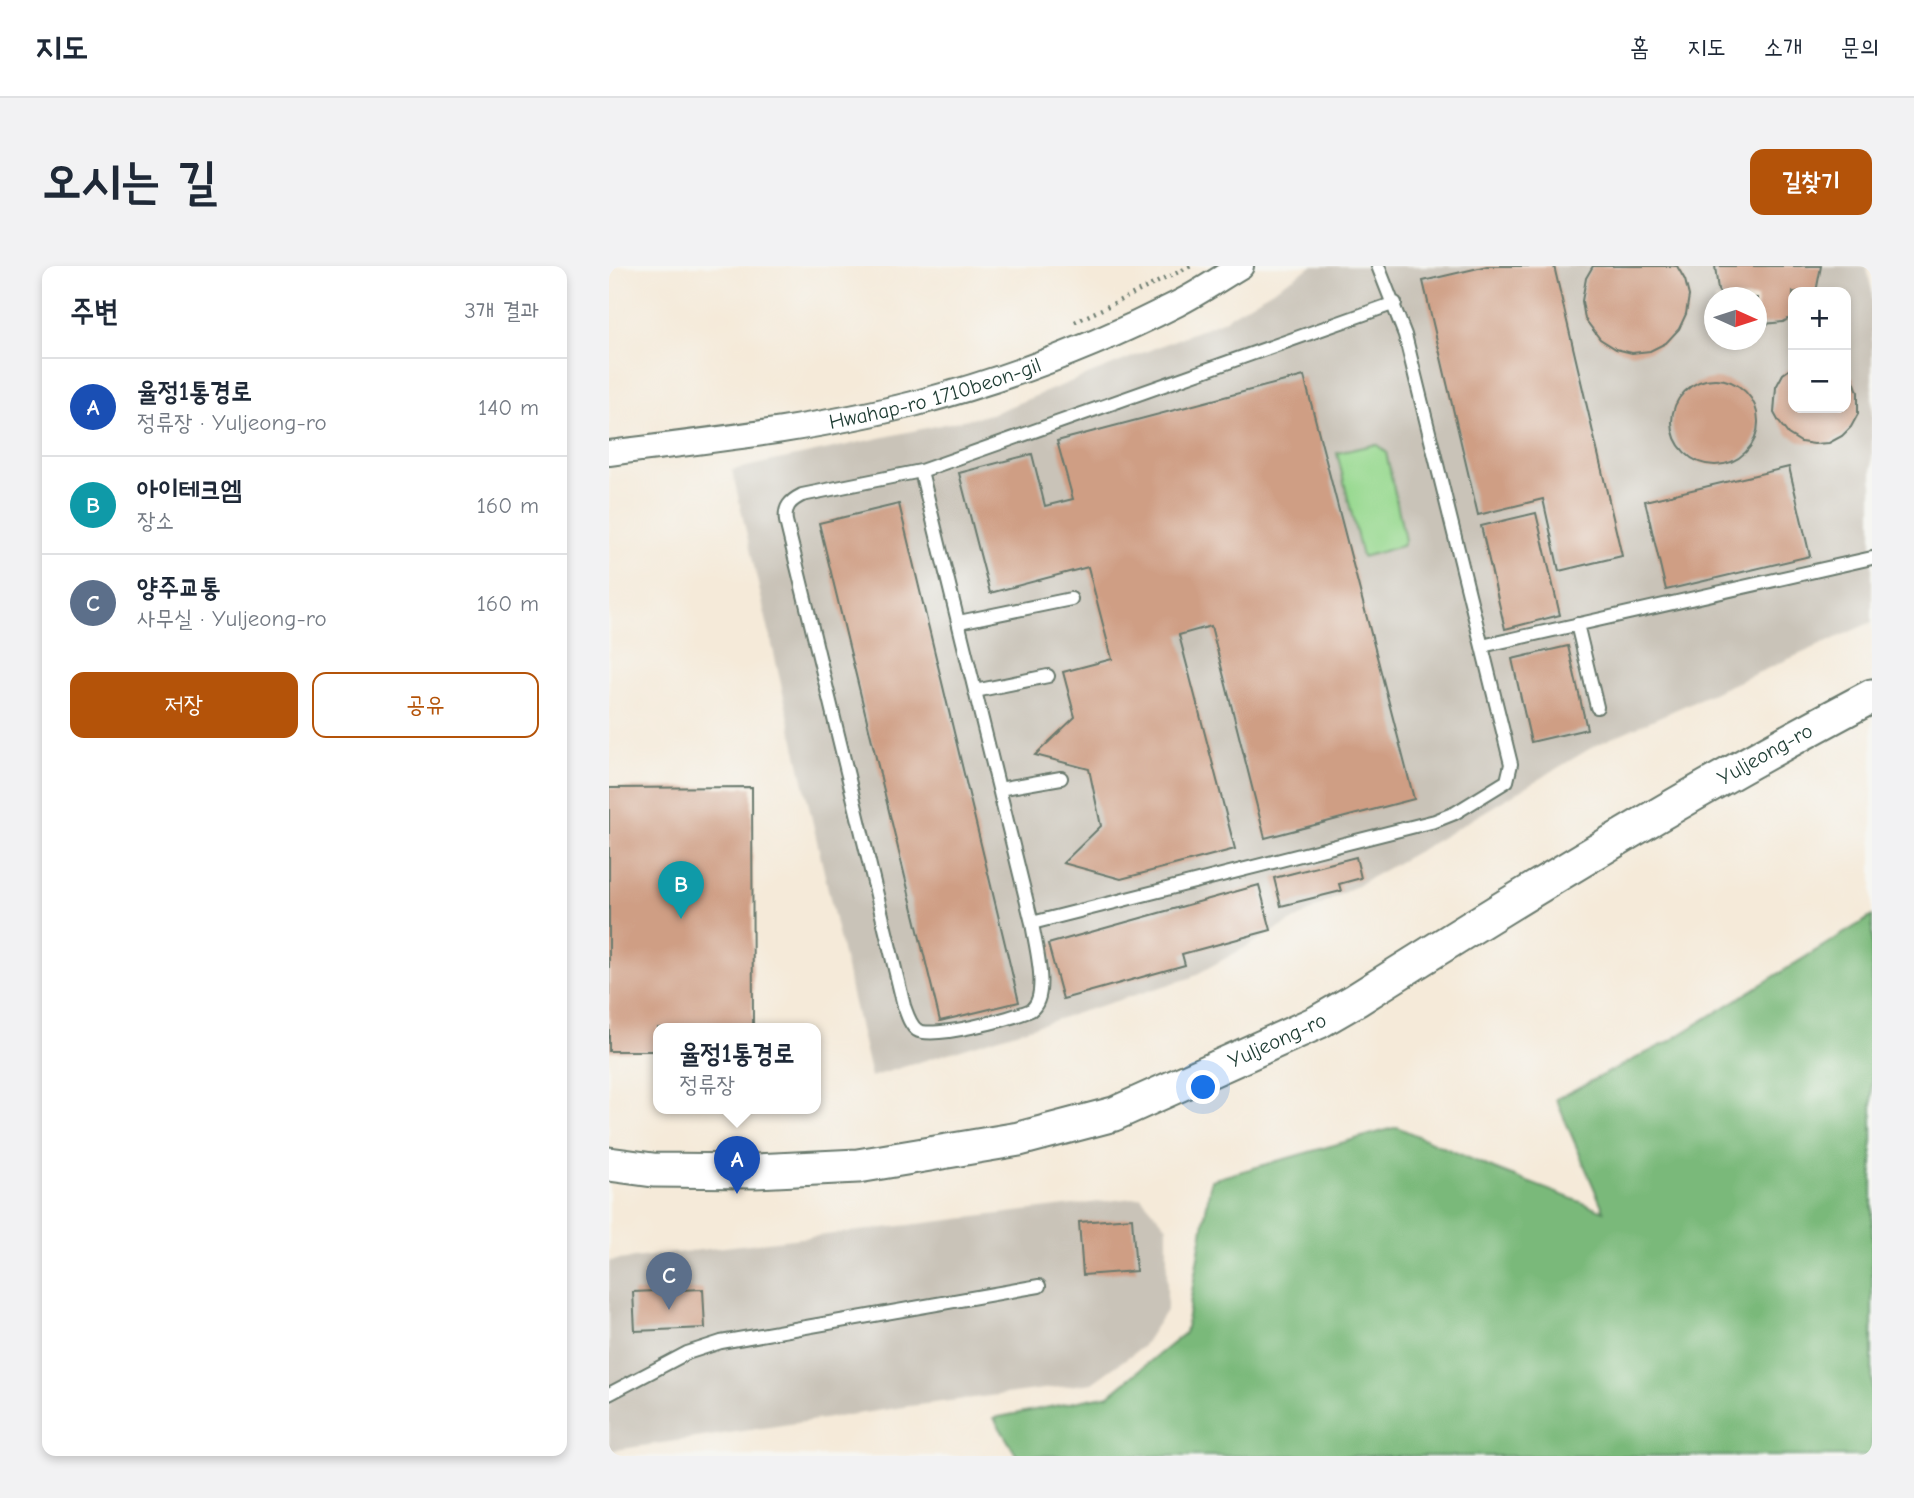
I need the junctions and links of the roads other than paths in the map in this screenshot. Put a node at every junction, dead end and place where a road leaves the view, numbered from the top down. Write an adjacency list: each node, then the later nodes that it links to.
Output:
1 (1241, 266): 4 (street, Hwahap-ro 1710beon-gil)
2 (1378, 266): 3 (lane)
3 (1395, 303): 5 (lane); 10 (lane)
4 (609, 453)
5 (921, 471): 8 (lane); 17 (lane)
6 (1872, 558): 9 (lane)
7 (1071, 599): 8 (lane)
8 (959, 622): 12 (lane)
9 (1577, 624): 10 (lane); 14 (lane)
10 (1482, 646): 17 (lane)
11 (1048, 676): 12 (lane)
12 (975, 691): 16 (lane)
13 (1872, 696): 18 (main road, Yuljeong-ro)
14 (1597, 706)
15 (1061, 778): 16 (lane)
16 (999, 789): 17 (lane)
17 (1032, 923)
18 (609, 1164)
19 (1039, 1286): 20 (lane)
20 (609, 1394)

